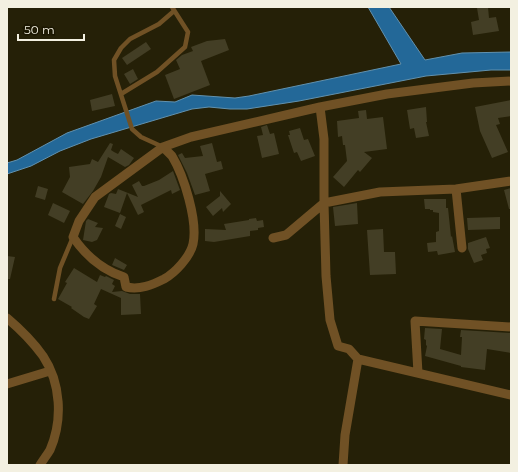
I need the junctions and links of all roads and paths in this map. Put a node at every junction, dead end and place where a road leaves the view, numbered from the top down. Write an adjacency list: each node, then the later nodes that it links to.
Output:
1 (173, 9): 3 (lane); 3 (lane)
2 (511, 81): 4 (street)
3 (121, 94): 5 (lane)
4 (320, 107): 5 (street); 8 (street)
5 (163, 147): 9 (street); 9 (street)
6 (511, 181): 7 (street)
7 (456, 189): 8 (street); 11 (street)
8 (324, 203): 10 (street); 15 (street)
9 (73, 237): 12 (lane)
10 (273, 238)
11 (462, 248)
12 (54, 299)
13 (7, 318): 16 (street)
14 (511, 327): 17 (street)
15 (358, 359): 17 (street); 21 (street)
16 (50, 371): 18 (street); 20 (street)
17 (418, 373): 19 (street)
18 (7, 384)
19 (511, 395)
20 (40, 465)
21 (343, 465)

